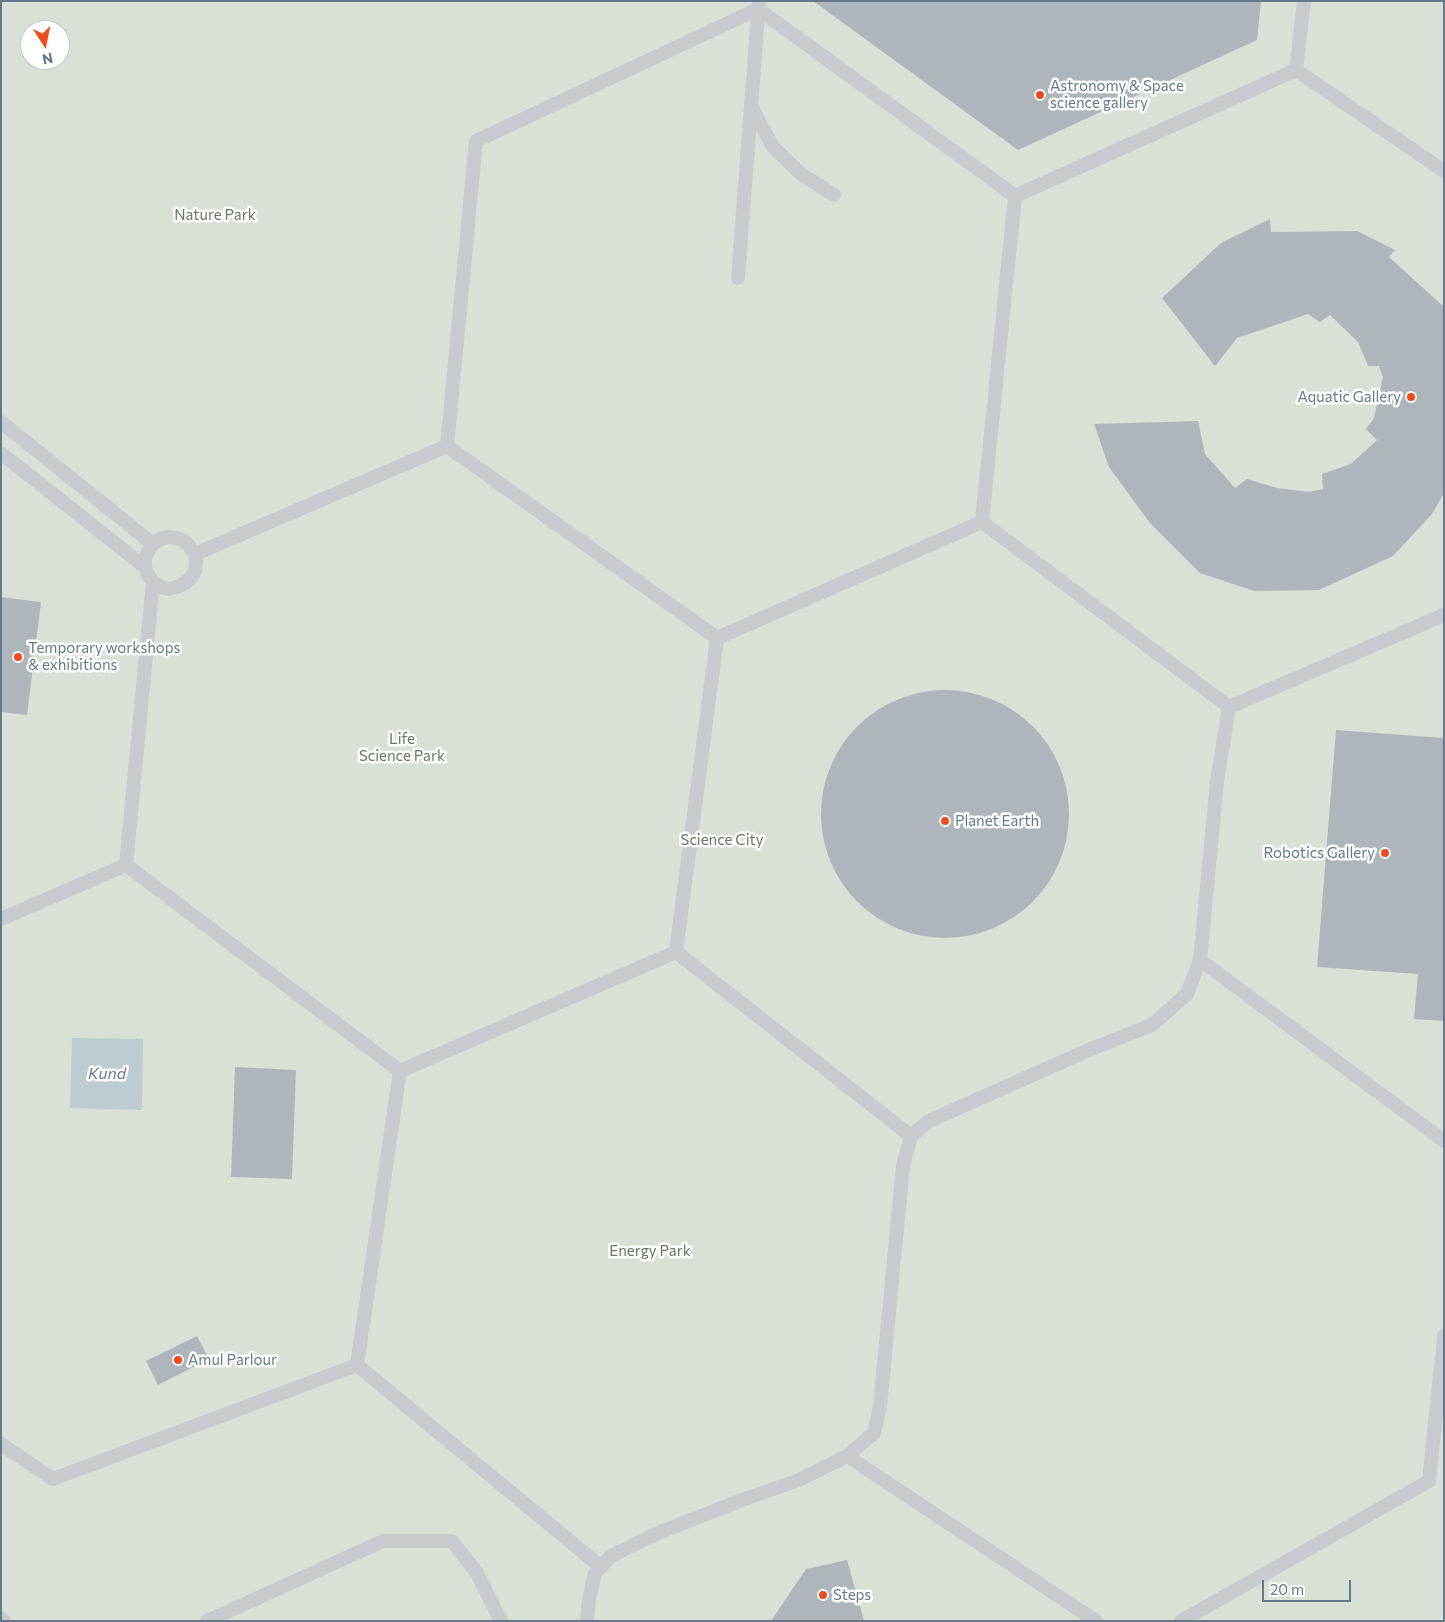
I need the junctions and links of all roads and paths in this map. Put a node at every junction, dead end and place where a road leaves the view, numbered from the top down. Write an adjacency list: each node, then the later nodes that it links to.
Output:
1 (1304, 1): 3 (lane)
2 (758, 5): 4 (lane); 7 (lane); 10 (lane)
3 (1296, 70): 5 (lane); 7 (lane)
4 (751, 105): 6 (lane); 8 (lane)
5 (1444, 172)
6 (834, 195)
7 (1015, 196): 12 (lane)
8 (738, 278)
9 (1, 422): 13 (lane)
10 (447, 446): 14 (lane); 18 (lane)
11 (1, 453): 15 (lane)
12 (982, 522): 18 (lane); 19 (lane)
13 (153, 544): 14 (lane); 15 (lane)
14 (194, 554): 16 (lane)
15 (145, 567): 16 (lane)
16 (153, 582): 20 (lane)
17 (1444, 615): 19 (lane)
18 (717, 638): 22 (lane)
19 (1229, 706): 23 (lane)
20 (126, 864): 21 (lane); 24 (lane)
21 (1, 919)
22 (676, 952): 24 (lane); 25 (lane)
23 (1200, 960): 25 (lane); 26 (lane)
24 (400, 1071): 28 (lane)
25 (911, 1136): 30 (lane)
26 (1444, 1141)
27 (1444, 1336): 38 (lane)
28 (357, 1365): 29 (lane); 31 (lane)
29 (1, 1444)
30 (847, 1456): 31 (lane); 37 (lane)
31 (601, 1567): 36 (lane)
32 (1, 1618): 33 (lane)
33 (4, 1621)
34 (207, 1621): 35 (lane)
35 (501, 1621)
36 (586, 1621)
37 (1096, 1621)
38 (1181, 1621)

